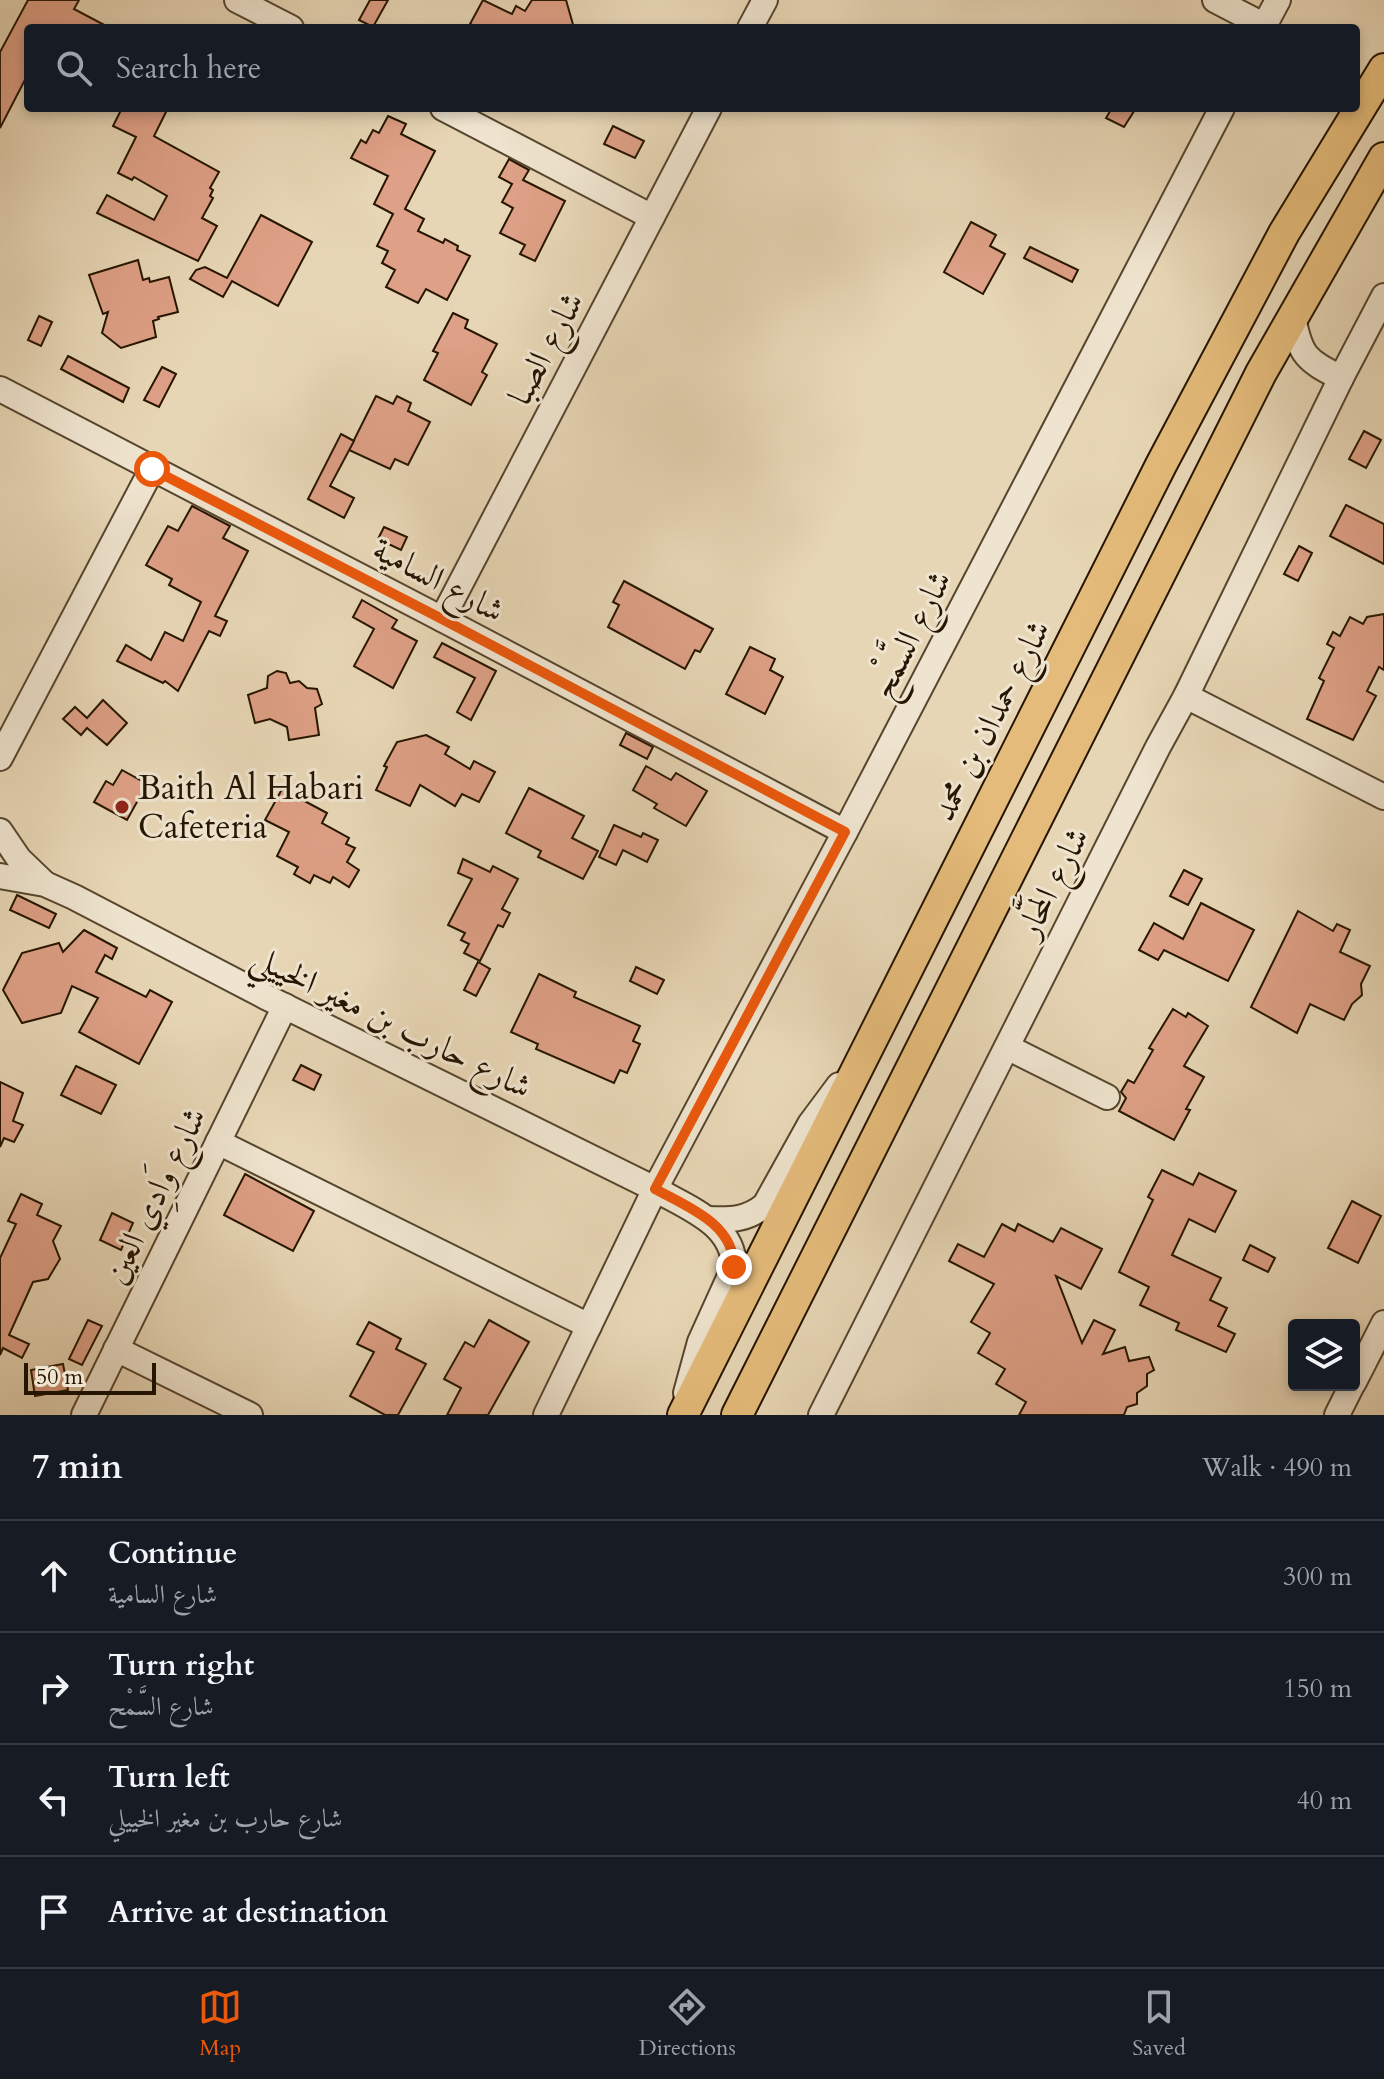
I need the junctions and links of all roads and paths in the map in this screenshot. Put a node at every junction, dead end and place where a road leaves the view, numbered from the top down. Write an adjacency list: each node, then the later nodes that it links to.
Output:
1 (237, 0): 5 (street)
2 (765, 0): 6 (street)
3 (1215, 0): 7 (street)
4 (1278, 0): 8 (street)
5 (283, 24)
6 (752, 24)
7 (1259, 24)
8 (1266, 24)
9 (1384, 69): 10 (main road, شارع حمدان بن محمد)
10 (1360, 108)
11 (451, 112): 16 (street)
12 (707, 112): 16 (street, شارع الصبا)
13 (1220, 112): 29 (street, شارع السَّمْح)
14 (1358, 112): 36 (main road, شارع حمدان بن محمد)
15 (1384, 158): 18 (main road)
16 (652, 217): 24 (street, شارع الصبا)
17 (1384, 296): 21 (street, شارع المَحَّار)
18 (1293, 316): 19 (street); 20 (main road)
19 (1309, 361): 20 (street); 21 (street)
20 (1261, 373): 50 (main road)
21 (1341, 378): 25 (street, شارع المَحَّار)
22 (0, 389): 23 (street, شارع السامية)
23 (152, 469): 24 (street, شارع السامية); 26 (street)
24 (442, 619): 29 (street, شارع السامية)
25 (1186, 696): 28 (street); 35 (street, شارع المَحَّار)
26 (4, 752): 27 (street)
27 (0, 778)
28 (1384, 797)
29 (845, 832): 39 (street, شارع السَّمْح)
30 (0, 834): 31 (street); 33 (street, شارع حارب بن مغير الخييلي)
31 (0, 850)
32 (0, 876): 33 (street, شارع حارب بن مغير الخييلي)
33 (45, 884): 34 (street, شارع حارب بن مغير الخييلي)
34 (285, 1006): 38 (street, شارع وَادِي العين); 39 (street, شارع حارب بن مغير الخييلي)
35 (1007, 1047): 37 (street); 51 (street, شارع المَحَّار)
36 (864, 1056): 40 (street); 49 (main road, شارع حمدان بن محمد)
37 (1107, 1097)
38 (218, 1142): 41 (street); 43 (street, شارع وَادِي العين)
39 (655, 1189): 40 (street, شارع حارب بن مغير الخييلي); 41 (street, شارع السَّمْح)
40 (708, 1219): 49 (street, شارع حارب بن مغير الخييلي)
41 (589, 1326): 48 (street, شارع السَّمْح)
42 (1381, 1333): 44 (street)
43 (116, 1349): 46 (street, شارع وَادِي العين); 47 (street)
44 (1360, 1370)
45 (1349, 1391): 52 (street)
46 (84, 1415)
47 (250, 1415)
48 (546, 1415)
49 (683, 1415)
50 (737, 1415)
51 (821, 1415)
52 (1337, 1415)

